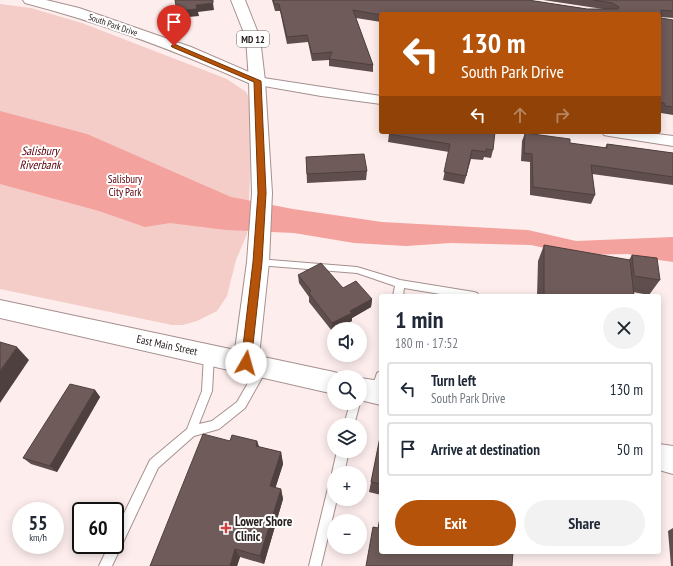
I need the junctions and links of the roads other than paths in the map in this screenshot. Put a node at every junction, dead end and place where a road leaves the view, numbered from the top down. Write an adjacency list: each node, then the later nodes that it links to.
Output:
1 (30, 0): 3 (main road, South Park Drive)
2 (238, 0): 3 (main road, MD 12)
3 (257, 81): 4 (street, South Park Drive); 7 (main road, MD 12)
4 (379, 100)
5 (623, 134): 6 (street)
6 (673, 141)
7 (258, 262): 8 (lane); 13 (main road, MD 12)
8 (400, 284): 9 (lane); 10 (lane)
9 (398, 294)
10 (462, 294)
11 (0, 309): 12 (main road, East Main Street)
12 (209, 355): 13 (main road, East Main Street); 15 (lane)
13 (255, 365): 14 (main road, East Main Street); 15 (lane)
14 (327, 381)
15 (191, 432): 19 (lane)
16 (661, 457): 17 (main road)
17 (673, 460)
18 (330, 506): 20 (lane)
19 (105, 566)
20 (315, 566)

